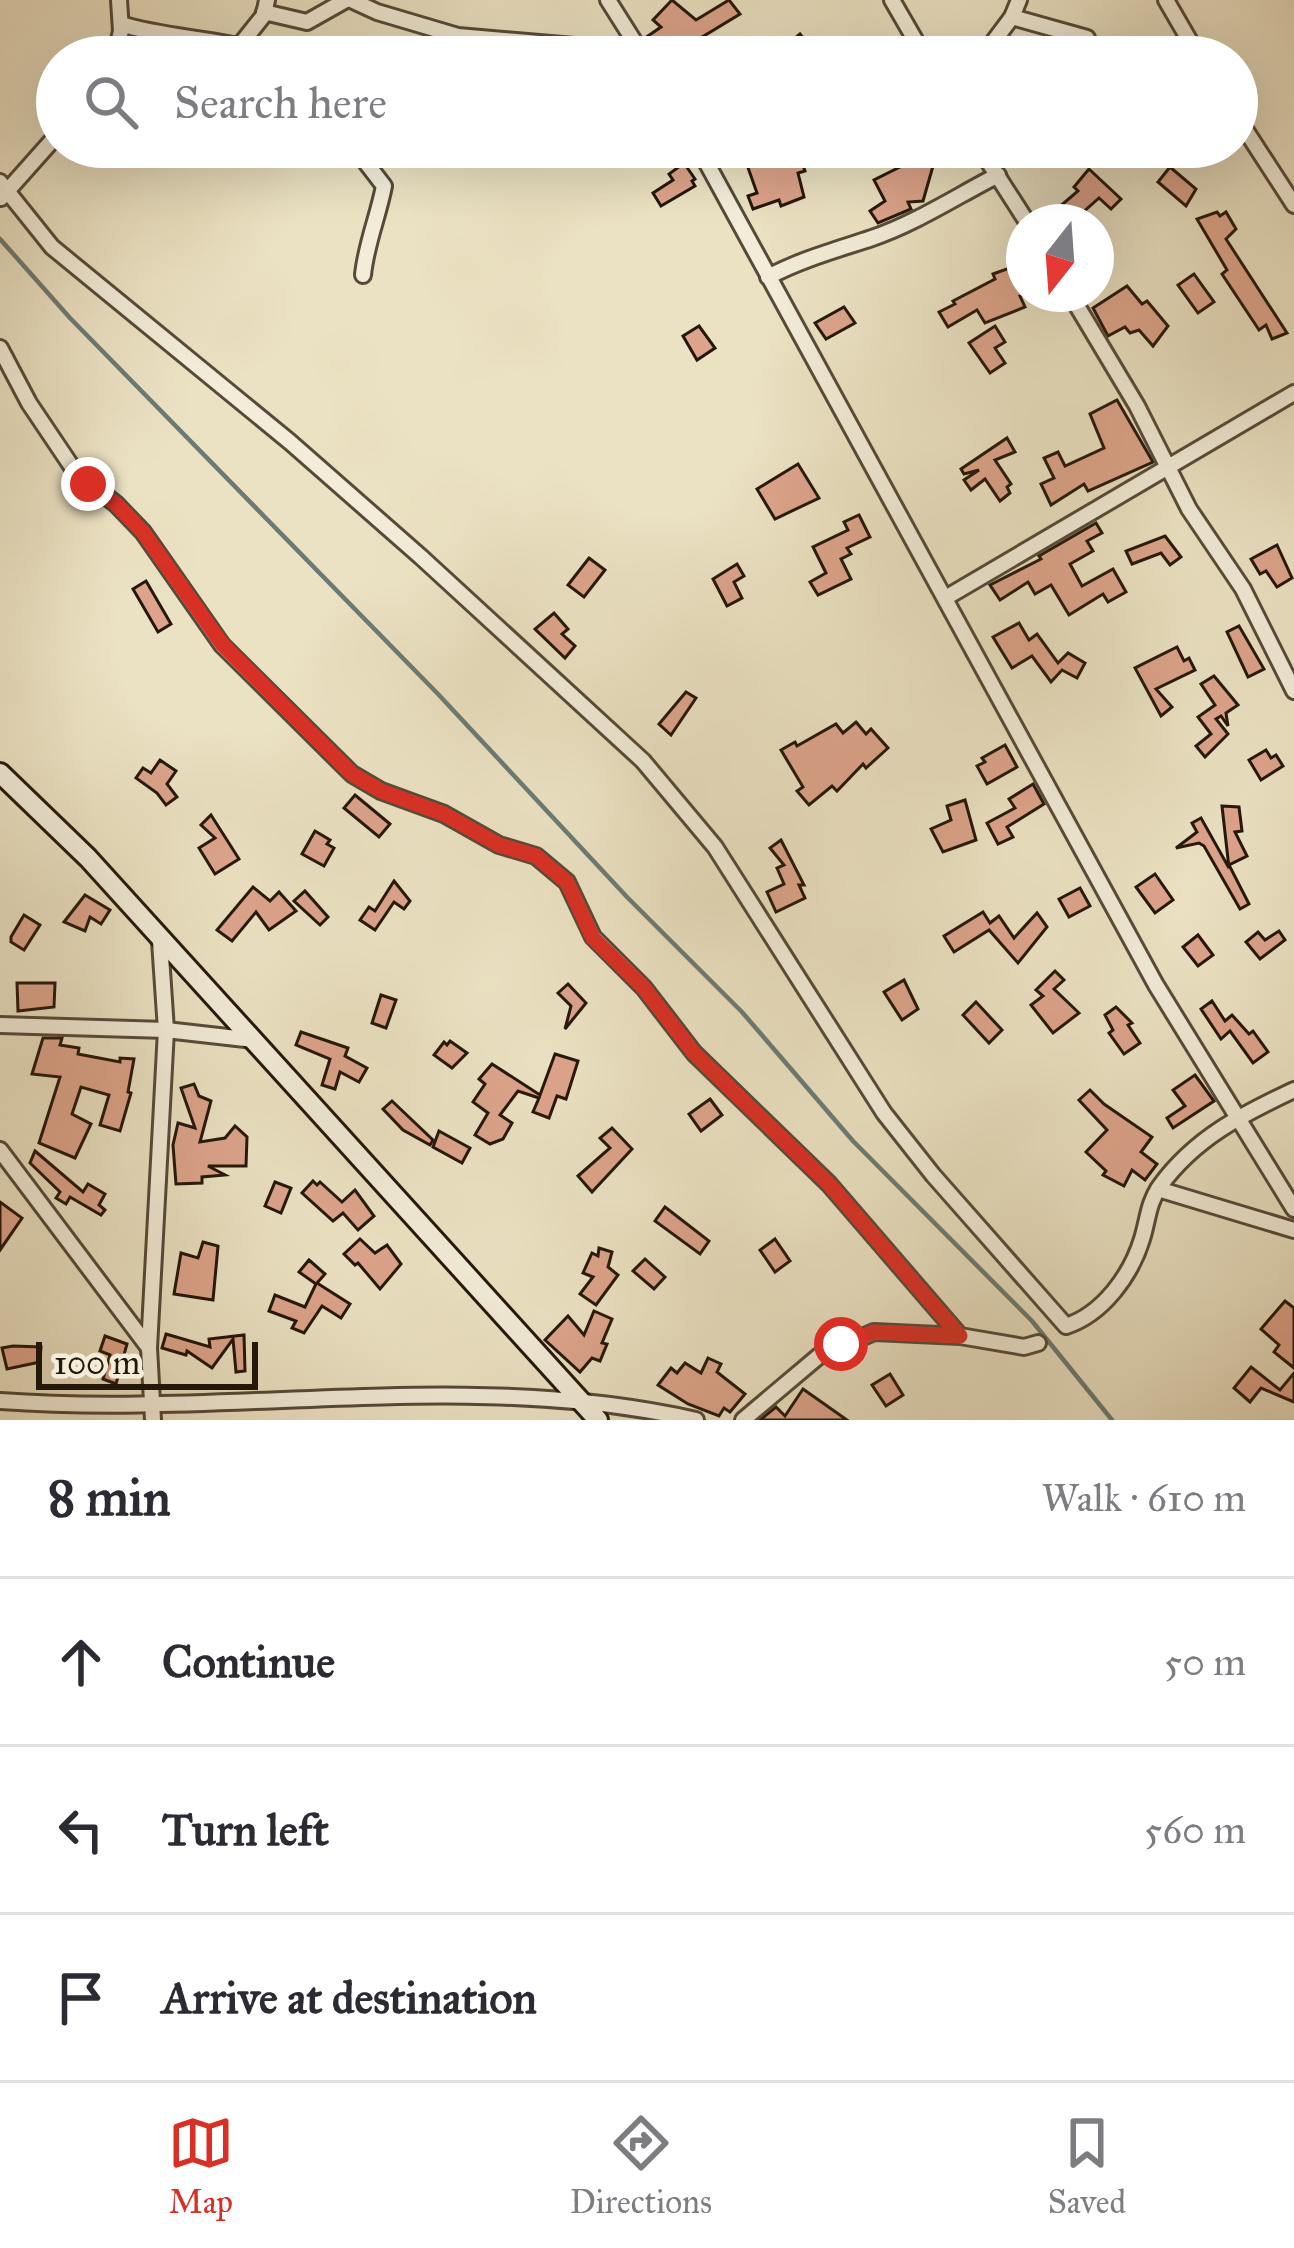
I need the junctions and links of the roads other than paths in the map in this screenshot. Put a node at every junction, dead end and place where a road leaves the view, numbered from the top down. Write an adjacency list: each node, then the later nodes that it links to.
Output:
1 (119, 0): 9 (street)
2 (349, 0): 7 (street); 13 (street)
3 (608, 0): 14 (street)
4 (892, 0): 15 (street)
5 (1019, 0): 8 (street)
6 (1166, 0): 18 (street)
7 (266, 6): 12 (street)
8 (1012, 17): 16 (street); 17 (street)
9 (121, 24): 10 (street); 11 (street)
10 (119, 36)
11 (165, 36)
12 (245, 36)
13 (458, 36)
14 (631, 36)
15 (913, 36)
16 (998, 36)
17 (1080, 36)
18 (1186, 36)
19 (1258, 150): 27 (street)
20 (36, 156): 25 (street)
21 (371, 168): 28 (street)
22 (709, 168): 29 (street)
23 (994, 168): 24 (street)
24 (998, 175): 26 (street); 29 (street)
25 (2, 191): 44 (street)
26 (1016, 204)
27 (1294, 206)
28 (363, 275)
29 (768, 277): 34 (street)
30 (1080, 312): 33 (street)
31 (0, 348): 47 (street)
32 (1294, 394): 33 (street)
33 (1168, 464): 34 (street); 35 (street)
34 (947, 597): 42 (street)
35 (1294, 692)
36 (0, 773): 37 (street)
37 (160, 941): 39 (street); 40 (street)
38 (0, 1025): 39 (street)
39 (166, 1030): 40 (street); 49 (street)
40 (254, 1040): 53 (street)
41 (1294, 1090): 42 (street)
42 (1238, 1116): 44 (street); 45 (street)
43 (0, 1150): 49 (street)
44 (1158, 1189): 46 (street)
45 (1294, 1209)
46 (1294, 1230)
47 (960, 1336): 48 (street); 58 (street)
48 (1038, 1343)
49 (149, 1348): 52 (street)
50 (0, 1401): 52 (street)
51 (323, 1401): 52 (street); 53 (street); 55 (street)
52 (149, 1402): 54 (street)
53 (580, 1403): 56 (street); 57 (street)
54 (153, 1420)
55 (333, 1420)
56 (598, 1420)
57 (696, 1420)
58 (743, 1420)

